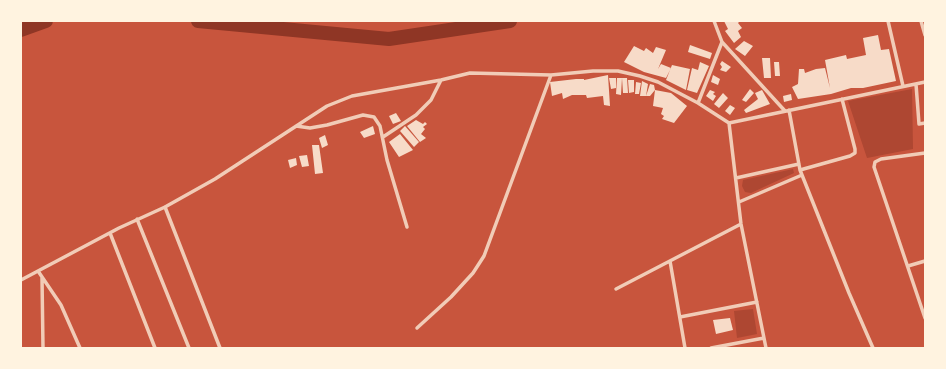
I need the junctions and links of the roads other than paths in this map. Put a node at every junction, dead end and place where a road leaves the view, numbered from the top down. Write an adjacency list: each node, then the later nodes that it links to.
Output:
1 (714, 21): 5 (street)
2 (888, 21): 10 (street)
3 (921, 21): 4 (street)
4 (925, 35)
5 (722, 42): 12 (street); 13 (street)
6 (551, 75): 7 (street); 12 (street); 39 (street)
7 (441, 80): 16 (street); 17 (street)
8 (925, 82): 9 (street)
9 (916, 84): 10 (street); 15 (street)
10 (903, 86): 11 (street)
11 (842, 99): 13 (street); 20 (street)
12 (698, 103): 14 (street)
13 (787, 110): 14 (street); 19 (street)
14 (729, 123): 22 (street)
15 (925, 123)
16 (296, 126): 17 (street); 24 (street)
17 (383, 137): 27 (street)
18 (925, 153): 31 (street)
19 (799, 164): 20 (street); 22 (street)
20 (800, 170): 21 (street)
21 (802, 175): 23 (street); 49 (street)
22 (736, 178): 23 (street)
23 (739, 202): 26 (street)
24 (165, 207): 25 (street); 45 (street)
25 (137, 219): 28 (street); 44 (street)
26 (741, 224): 29 (street); 36 (street)
27 (407, 227)
28 (110, 233): 32 (street); 43 (street)
29 (670, 261): 35 (street); 37 (street)
30 (925, 261): 31 (street)
31 (908, 266): 38 (street)
32 (38, 271): 33 (street); 34 (street)
33 (42, 277): 41 (street); 42 (street)
34 (21, 280)
35 (616, 289)
36 (757, 302): 37 (street); 40 (street)
37 (680, 317): 46 (street)
38 (925, 318)
39 (417, 328)
40 (764, 338): 47 (street); 48 (street)
41 (43, 348)
42 (80, 348)
43 (155, 348)
44 (188, 348)
45 (220, 348)
46 (685, 348)
47 (711, 348)
48 (766, 348)
49 (873, 348)

